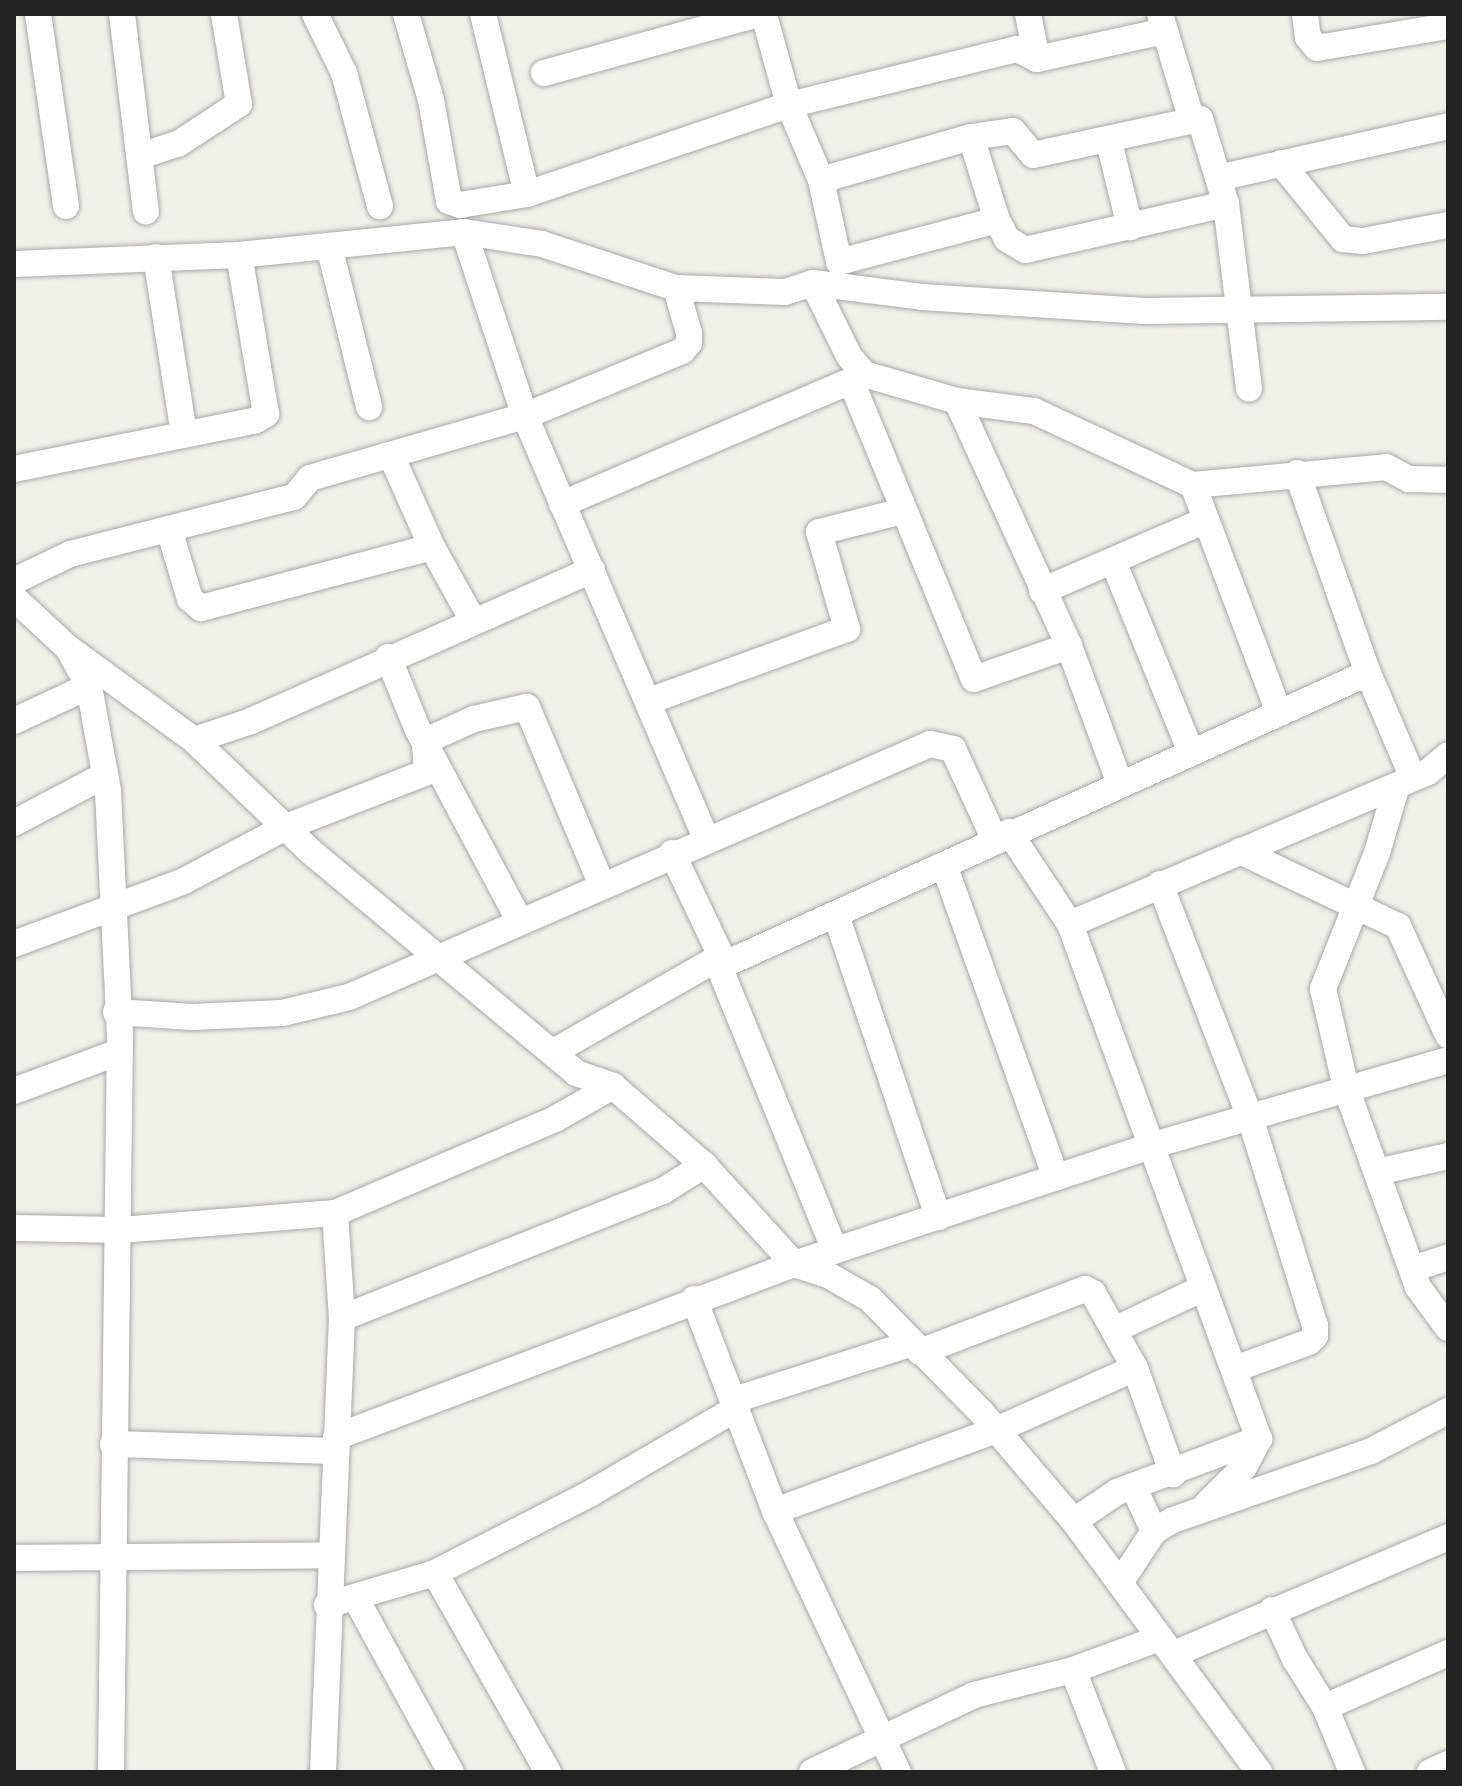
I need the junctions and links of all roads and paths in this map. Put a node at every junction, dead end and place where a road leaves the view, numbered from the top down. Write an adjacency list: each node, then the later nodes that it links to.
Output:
1 (38, 14): 27 (street)
2 (122, 14): 21 (street)
3 (224, 14): 21 (street)
4 (315, 14): 28 (street)
5 (406, 14): 25 (street)
6 (483, 14): 25 (street)
7 (758, 14): 8 (street); 15 (street)
8 (766, 14): 16 (street)
9 (1028, 14): 14 (street)
10 (1305, 14): 12 (street)
11 (1162, 22): 14 (street); 17 (street)
12 (1411, 24): 13 (street)
13 (1448, 26)
14 (1037, 59): 16 (street)
15 (544, 73)
16 (789, 105): 24 (street); 25 (street)
17 (1192, 121): 20 (street); 23 (street)
18 (1448, 126): 22 (street)
19 (971, 137): 20 (street); 24 (street); 30 (street)
20 (1109, 142): 32 (street)
21 (140, 156): 29 (street)
22 (1281, 163): 23 (street); 31 (street)
23 (1218, 178): 26 (street)
24 (821, 180): 30 (street)
25 (527, 194)
26 (1226, 204): 32 (street); 41 (street)
27 (66, 206)
28 (380, 206)
29 (146, 212)
30 (997, 220): 32 (street)
31 (1448, 225)
32 (1130, 227)
33 (464, 232): 34 (street); 39 (street); 46 (street)
34 (329, 246): 35 (street); 45 (street)
35 (239, 255): 36 (street); 47 (street)
36 (156, 257): 37 (street); 47 (street)
37 (14, 264)
38 (813, 283): 39 (street); 41 (street); 42 (street)
39 (676, 288): 46 (street)
40 (1448, 307): 41 (street)
41 (1240, 308): 43 (street)
42 (857, 378): 44 (street); 53 (street); 54 (street)
43 (1249, 389)
44 (957, 401): 52 (street); 61 (street)
45 (369, 407)
46 (525, 416): 48 (street); 53 (street)
47 (184, 434): 49 (street)
48 (391, 455): 56 (street); 57 (street)
49 (14, 469)
50 (1297, 473): 51 (street); 52 (street); 67 (street)
51 (1448, 480)
52 (1193, 485): 55 (street)
53 (562, 504): 59 (street)
54 (903, 511): 64 (street); 69 (street)
55 (1206, 520): 58 (street); 70 (street)
56 (169, 529): 57 (street); 60 (street)
57 (432, 547): 63 (street)
58 (1113, 561): 61 (street); 74 (street)
59 (592, 570): 63 (street); 69 (street)
60 (14, 581)
61 (1042, 591): 64 (street)
62 (14, 598): 65 (street)
63 (472, 619): 66 (street)
64 (1069, 646): 78 (street)
65 (68, 648): 68 (street); 72 (street)
66 (388, 657): 72 (street); 73 (street)
67 (1368, 673): 70 (street); 77 (street)
68 (89, 686): 71 (street); 76 (street)
69 (649, 701): 82 (street)
70 (1279, 712): 74 (street)
71 (14, 721)
72 (194, 740): 80 (street)
73 (425, 741): 80 (street); 87 (street); 91 (street)
74 (1191, 752): 78 (street)
75 (1446, 763): 77 (street)
76 (105, 775): 79 (street); 89 (street)
77 (1405, 781): 83 (street); 88 (street)
78 (1120, 784): 81 (street)
79 (14, 823)
80 (286, 827): 89 (street); 94 (street)
81 (1001, 835): 82 (street); 85 (street); 92 (street)
82 (706, 839): 84 (street)
83 (1240, 851): 86 (street); 88 (street)
84 (672, 853): 87 (street); 95 (street)
85 (944, 865): 90 (street); 109 (street)
86 (1160, 884): 92 (street); 104 (street)
87 (602, 885): 91 (street)
88 (1354, 907): 97 (street); 102 (street)
89 (113, 910): 93 (street); 96 (street)
90 (836, 915): 95 (street); 111 (street)
91 (520, 922): 94 (street)
92 (1070, 924): 105 (street)
93 (14, 944)
94 (440, 955): 96 (street); 98 (street)
95 (720, 962): 98 (street); 114 (street)
96 (116, 1012): 99 (street)
97 (1448, 1035)
98 (555, 1051): 101 (street)
99 (116, 1053): 103 (street); 113 (street)
100 (1448, 1060): 102 (street)
101 (613, 1086): 107 (street); 110 (street)
102 (1346, 1088): 104 (street); 108 (street)
103 (14, 1091)
104 (1250, 1117): 105 (street); 125 (street)
105 (1154, 1145): 109 (street); 118 (street)
106 (1448, 1156): 108 (street)
107 (704, 1165): 116 (street); 120 (street)
108 (1377, 1172): 117 (street)
109 (1056, 1178): 111 (street)
110 (335, 1213): 113 (street); 120 (street)
111 (938, 1217): 114 (street)
112 (14, 1228): 113 (street)
113 (120, 1230): 130 (street)
114 (835, 1251): 116 (street)
115 (1448, 1257): 117 (street)
116 (794, 1264): 119 (street); 123 (street)
117 (1412, 1269): 121 (street)
118 (1201, 1289): 122 (street); 125 (street)
119 (694, 1299): 126 (street); 131 (street)
120 (342, 1318): 131 (street)
121 (1448, 1328)
122 (1114, 1330): 123 (street); 124 (street)
123 (915, 1348): 126 (street); 128 (street)
124 (1135, 1368): 128 (street); 132 (street)
125 (1235, 1369): 129 (street)
126 (735, 1404): 135 (street); 142 (street)
127 (1448, 1411): 134 (street)
128 (996, 1430): 135 (street); 136 (street)
129 (1259, 1439): 132 (street); 134 (street)
130 (113, 1444): 131 (street); 141 (street)
131 (336, 1444): 139 (street)
132 (1173, 1474): 133 (street)
133 (1133, 1486): 136 (street); 137 (street)
134 (1207, 1504): 137 (street)
135 (775, 1511): 151 (street)
136 (1074, 1521): 143 (street)
137 (1154, 1531): 143 (street)
138 (1446, 1540): 146 (street)
139 (329, 1555): 141 (street); 145 (street)
140 (14, 1558): 141 (street)
141 (110, 1558): 153 (street)
142 (435, 1573): 144 (street); 156 (street)
143 (1120, 1583): 147 (street)
144 (355, 1597): 145 (street); 155 (street)
145 (327, 1605): 154 (street)
146 (1272, 1610): 147 (street); 150 (street)
147 (1167, 1646): 149 (street); 160 (street)
148 (1448, 1653): 150 (street)
149 (1073, 1670): 151 (street); 159 (street)
150 (1325, 1707): 161 (street)
151 (879, 1739): 157 (street); 158 (street)
152 (1448, 1764): 162 (street)
153 (111, 1772)
154 (323, 1772)
155 (451, 1772)
156 (548, 1772)
157 (812, 1772)
158 (898, 1772)
159 (1113, 1772)
160 (1259, 1772)
161 (1352, 1772)
162 (1430, 1772)

